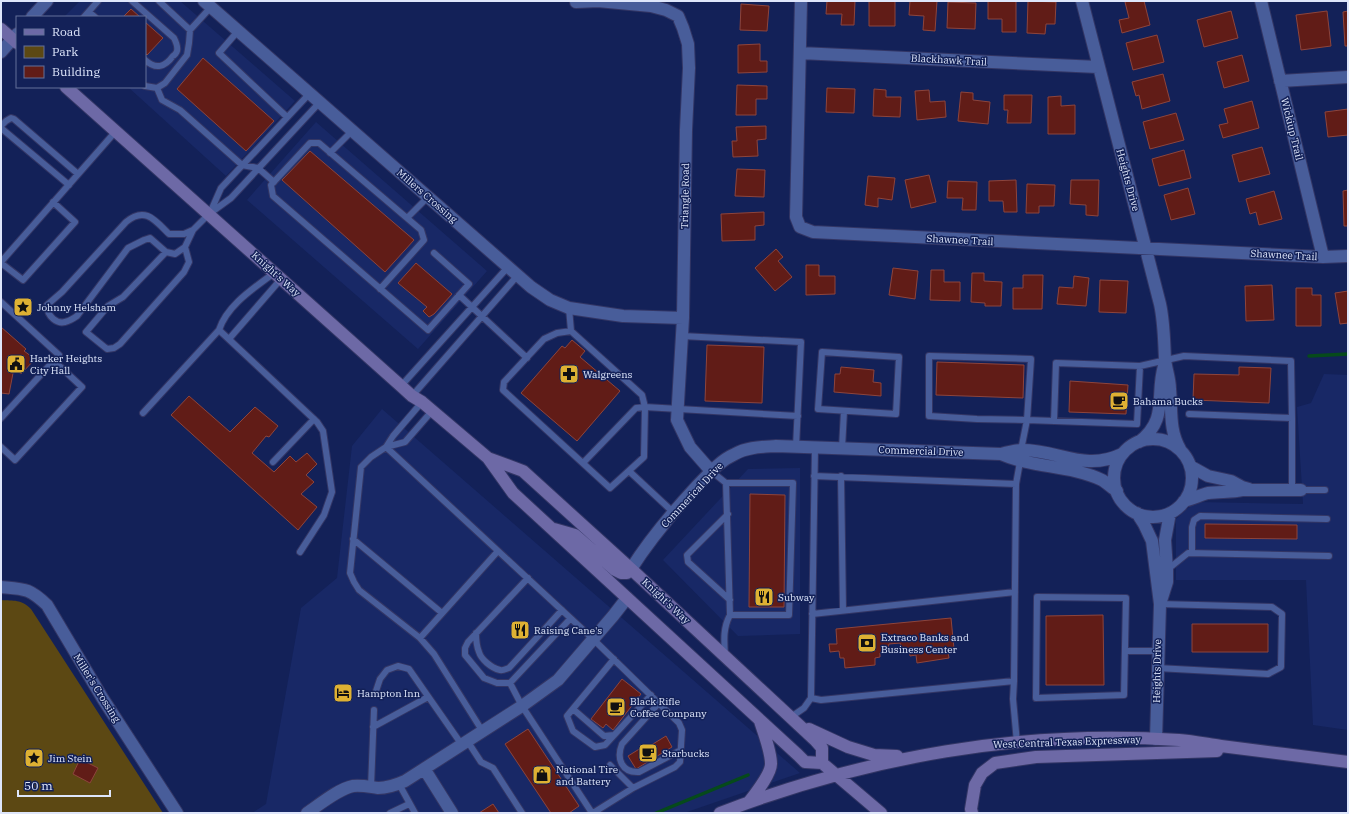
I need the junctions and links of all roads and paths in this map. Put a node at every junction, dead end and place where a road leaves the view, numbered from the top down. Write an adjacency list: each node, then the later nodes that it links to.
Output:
1 (47, 1): 11 (street)
2 (98, 1): 10 (lane)
3 (132, 1): 20 (lane)
4 (159, 1): 15 (lane)
5 (801, 1): 19 (street, Shawnee Trail)
6 (1082, 1): 21 (street, Heights Drive)
7 (1261, 1): 23 (street, Wickiup Trail)
8 (576, 2): 60 (street, Triangle Road)
9 (207, 4): 15 (lane); 16 (street, Millers Crossing)
10 (89, 12): 12 (lane); 13 (lane)
11 (33, 16)
12 (85, 16)
13 (94, 16)
14 (1, 29): 17 (main road)
15 (190, 30): 26 (lane)
16 (238, 31): 27 (street, Millers Crossing); 29 (lane)
17 (16, 39): 18 (street)
18 (1, 52)
19 (800, 53): 21 (street, Blackhawk Trail); 45 (street, Shawnee Trail)
20 (146, 61)
21 (1098, 67): 45 (street, Heights Drive)
22 (1348, 77): 23 (street)
23 (1280, 81): 49 (street, Wickiup Trail)
24 (146, 86): 26 (lane)
25 (67, 88): 32 (main road, Knight's Way)
26 (157, 88): 34 (lane)
27 (310, 93): 28 (street, Millers Crossing); 29 (lane)
28 (320, 102): 31 (street, Millers Crossing); 35 (lane)
29 (287, 117): 34 (lane)
30 (1, 127): 36 (lane); 38 (lane)
31 (352, 130): 33 (lane); 39 (street, Millers Crossing)
32 (116, 131): 36 (lane); 41 (main road, Knight's Way)
33 (330, 153): 37 (lane); 42 (lane)
34 (242, 165): 35 (lane); 41 (lane)
35 (258, 168): 37 (lane); 41 (lane)
36 (78, 174): 38 (lane)
37 (274, 182): 54 (lane)
38 (69, 185): 40 (lane)
39 (428, 197): 42 (lane); 51 (street, Millers Crossing)
40 (54, 202): 50 (lane); 50 (lane)
41 (209, 214): 43 (lane); 53 (main road, Knight's Way)
42 (407, 218): 54 (lane)
43 (193, 230): 44 (lane); 46 (lane)
44 (185, 247): 46 (lane); 46 (lane)
45 (1146, 248): 49 (street, Shawnee Trail); 67 (street, Heights Drive)
46 (166, 252)
47 (434, 253): 55 (lane)
48 (1348, 256): 49 (street, Shawnee Trail)
49 (1323, 257)
50 (1, 262)
51 (508, 267): 52 (street, Millers Crossing); 57 (lane)
52 (518, 275): 58 (street, Millers Crossing); 59 (lane)
53 (277, 276): 61 (lane); 64 (lane); 69 (main road, Knight's Way)
54 (380, 289): 55 (lane)
55 (459, 296): 57 (lane)
56 (1, 302): 66 (lane)
57 (472, 307): 59 (lane); 69 (lane)
58 (569, 308): 60 (street, Millers Crossing); 62 (lane)
59 (482, 316): 65 (lane); 70 (lane)
60 (683, 318): 63 (street, Triangle Road)
61 (219, 330): 64 (lane); 75 (lane)
62 (571, 330): 65 (lane); 71 (lane)
63 (682, 336): 72 (street, Triangle Road); 77 (lane)
64 (229, 339): 80 (lane)
65 (527, 358): 94 (lane)
66 (54, 361): 78 (lane); 84 (lane)
67 (1166, 361): 68 (lane); 79 (lane); 83 (street); 89 (street)
68 (1140, 366): 82 (lane); 82 (lane)
69 (401, 386): 70 (main road, Knight's Way)
70 (417, 399): 73 (main road, Knight's Way); 85 (lane)
71 (645, 407): 72 (lane); 94 (lane); 96 (lane)
72 (677, 409): 77 (lane); 97 (street, Triangle Road)
73 (432, 411): 85 (lane); 92 (main road, Knight's Way)
74 (844, 411): 74 (lane); 88 (lane)
75 (144, 413)
76 (1189, 414): 79 (lane)
77 (798, 416): 86 (lane)
78 (1, 418)
79 (1292, 418): 103 (lane)
80 (314, 419): 93 (lane); 115 (lane)
81 (1027, 420): 81 (lane); 82 (lane); 91 (lane)
82 (1054, 421)
83 (1138, 443): 89 (street); 90 (street)
84 (1, 447)
85 (386, 447): 113 (lane); 114 (lane)
86 (796, 447): 87 (street, Commerical Drive); 97 (street, Commerical Drive)
87 (814, 447): 88 (street, Commerical Drive); 98 (lane)
88 (842, 448): 91 (street, Commercial Drive)
89 (1180, 449): 95 (street)
90 (1122, 454): 91 (street); 105 (street)
91 (1021, 456): 101 (lane); 105 (street)
92 (488, 458): 112 (main road, Knight's Way); 118 (main road, Knight's Way)
93 (273, 462)
94 (583, 463): 96 (lane)
95 (1190, 466): 102 (street); 106 (street)
96 (629, 471): 107 (lane)
97 (711, 471): 100 (lane); 107 (street, Commerical Drive)
98 (814, 476): 99 (lane); 129 (lane)
99 (841, 476): 101 (lane); 127 (lane)
100 (726, 483): 110 (lane); 130 (lane)
101 (1016, 484): 122 (lane)
102 (1252, 490): 103 (street); 106 (street)
103 (1297, 490): 104 (lane)
104 (1325, 490)
105 (1117, 491): 108 (street)
106 (1184, 502): 109 (street)
107 (673, 512): 118 (street, Commerical Drive)
108 (1137, 513): 109 (street); 125 (street)
109 (1170, 513): 119 (street)
110 (728, 514): 124 (lane); 124 (lane)
111 (1327, 519): 116 (lane)
112 (551, 528): 118 (main road); 123 (main road, Knight's Way)
113 (353, 540): 128 (lane); 133 (lane)
114 (498, 551): 120 (lane); 128 (lane)
115 (300, 552)
116 (1190, 553): 117 (lane); 119 (lane)
117 (1329, 556)
118 (631, 569): 137 (main road, Knight's Way)
119 (1168, 570): 125 (street)
120 (528, 578): 126 (lane); 132 (lane)
121 (1, 588): 171 (street, Miller's Crossing)
122 (1015, 592): 127 (lane); 140 (lane)
123 (627, 598): 134 (street); 150 (main road, Knight's Way)
124 (730, 600): 130 (lane)
125 (1160, 604): 136 (street, Heights Drive); 139 (lane)
126 (562, 610): 131 (lane); 132 (lane)
127 (843, 610): 129 (lane)
128 (442, 613): 133 (lane)
129 (812, 614): 145 (lane)
130 (730, 615): 137 (lane)
131 (570, 619): 134 (lane); 141 (lane)
132 (476, 633): 141 (lane)
133 (420, 638): 153 (lane)
134 (593, 639): 138 (lane); 147 (street)
135 (1125, 651): 135 (lane); 136 (lane)
136 (1158, 651): 139 (street, Heights Drive)
137 (725, 656): 151 (main road, Knight's Way)
138 (614, 660): 143 (lane); 148 (lane)
139 (1157, 668): 155 (street, Heights Drive)
140 (1014, 681): 145 (lane); 156 (lane)
141 (510, 683): 147 (lane)
142 (376, 691): 144 (lane)
143 (651, 696): 146 (lane); 154 (lane)
144 (428, 697): 152 (lane); 157 (lane)
145 (811, 698): 151 (lane)
146 (659, 703): 159 (lane); 159 (lane)
147 (522, 706): 153 (street); 177 (lane)
148 (573, 709): 154 (lane); 154 (lane)
149 (374, 710): 152 (lane)
150 (760, 720): 162 (main road, Knight's Way); 169 (main road)
151 (795, 721): 160 (main road); 162 (main road, Knight's Way)
152 (374, 727): 167 (lane)
153 (483, 732): 157 (street)
154 (614, 735)
155 (1156, 739): 156 (main road, West Central Texas Expressway); 158 (main road, West Central Texas Expressway)
156 (1017, 743): 160 (main road, West Central Texas Expressway)
157 (465, 744): 164 (street); 176 (lane)
158 (1248, 749): 161 (main road, West Central Texas Expressway); 180 (main road)
159 (681, 750): 168 (lane)
160 (918, 756): 165 (main road, West Central Texas Expressway)
161 (1348, 762)
162 (822, 763): 165 (main road)
163 (610, 764): 168 (lane)
164 (425, 770): 166 (street); 175 (street)
165 (836, 775): 169 (main road, West Central Texas Expressway); 179 (main road)
166 (399, 784): 167 (street); 170 (lane)
167 (371, 787): 172 (street)
168 (634, 788): 177 (lane)
169 (749, 802): 178 (main road, West Central Texas Expressway)
170 (409, 804): 173 (lane); 174 (lane)
171 (177, 813)
172 (307, 813)
173 (390, 813)
174 (415, 813)
175 (452, 813)
176 (522, 813)
177 (593, 813)
178 (720, 813)
179 (881, 813)
180 (972, 813)

